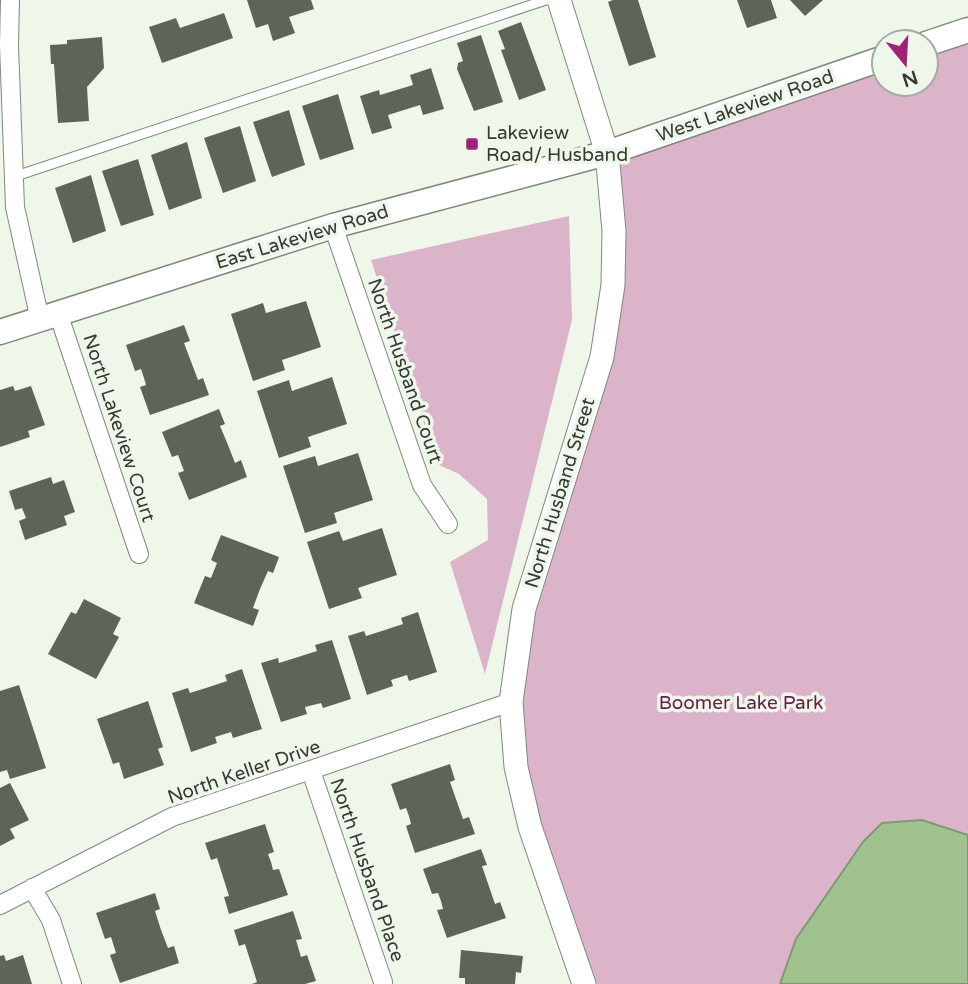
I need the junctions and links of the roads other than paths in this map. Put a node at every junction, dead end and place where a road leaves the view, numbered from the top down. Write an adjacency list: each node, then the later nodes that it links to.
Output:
1 (10, 0): 8 (street, North Lakeview Court)
2 (546, 0): 8 (lane)
3 (559, 0): 7 (street, North Husband Street)
4 (968, 30): 5 (main road)
5 (940, 39)
6 (870, 63): 7 (main road, West Lakeview Road)
7 (607, 153): 9 (main road, East Lakeview Road); 14 (street, North Husband Street)
8 (16, 176): 10 (street, North Lakeview Court)
9 (333, 226): 10 (main road, East Lakeview Road); 12 (street, North Husband Court)
10 (49, 318): 11 (main road, East Lakeview Road); 13 (street, North Lakeview Court)
11 (0, 332)
12 (448, 524)
13 (139, 554)
14 (511, 702): 15 (street, North Keller Drive); 20 (street, North Husband Street)
15 (311, 771): 16 (street, North Keller Drive); 18 (street, North Husband Place)
16 (32, 888): 17 (street, North Keller Drive); 19 (street)
17 (0, 905)
18 (383, 982)
19 (72, 984)
20 (584, 984)

